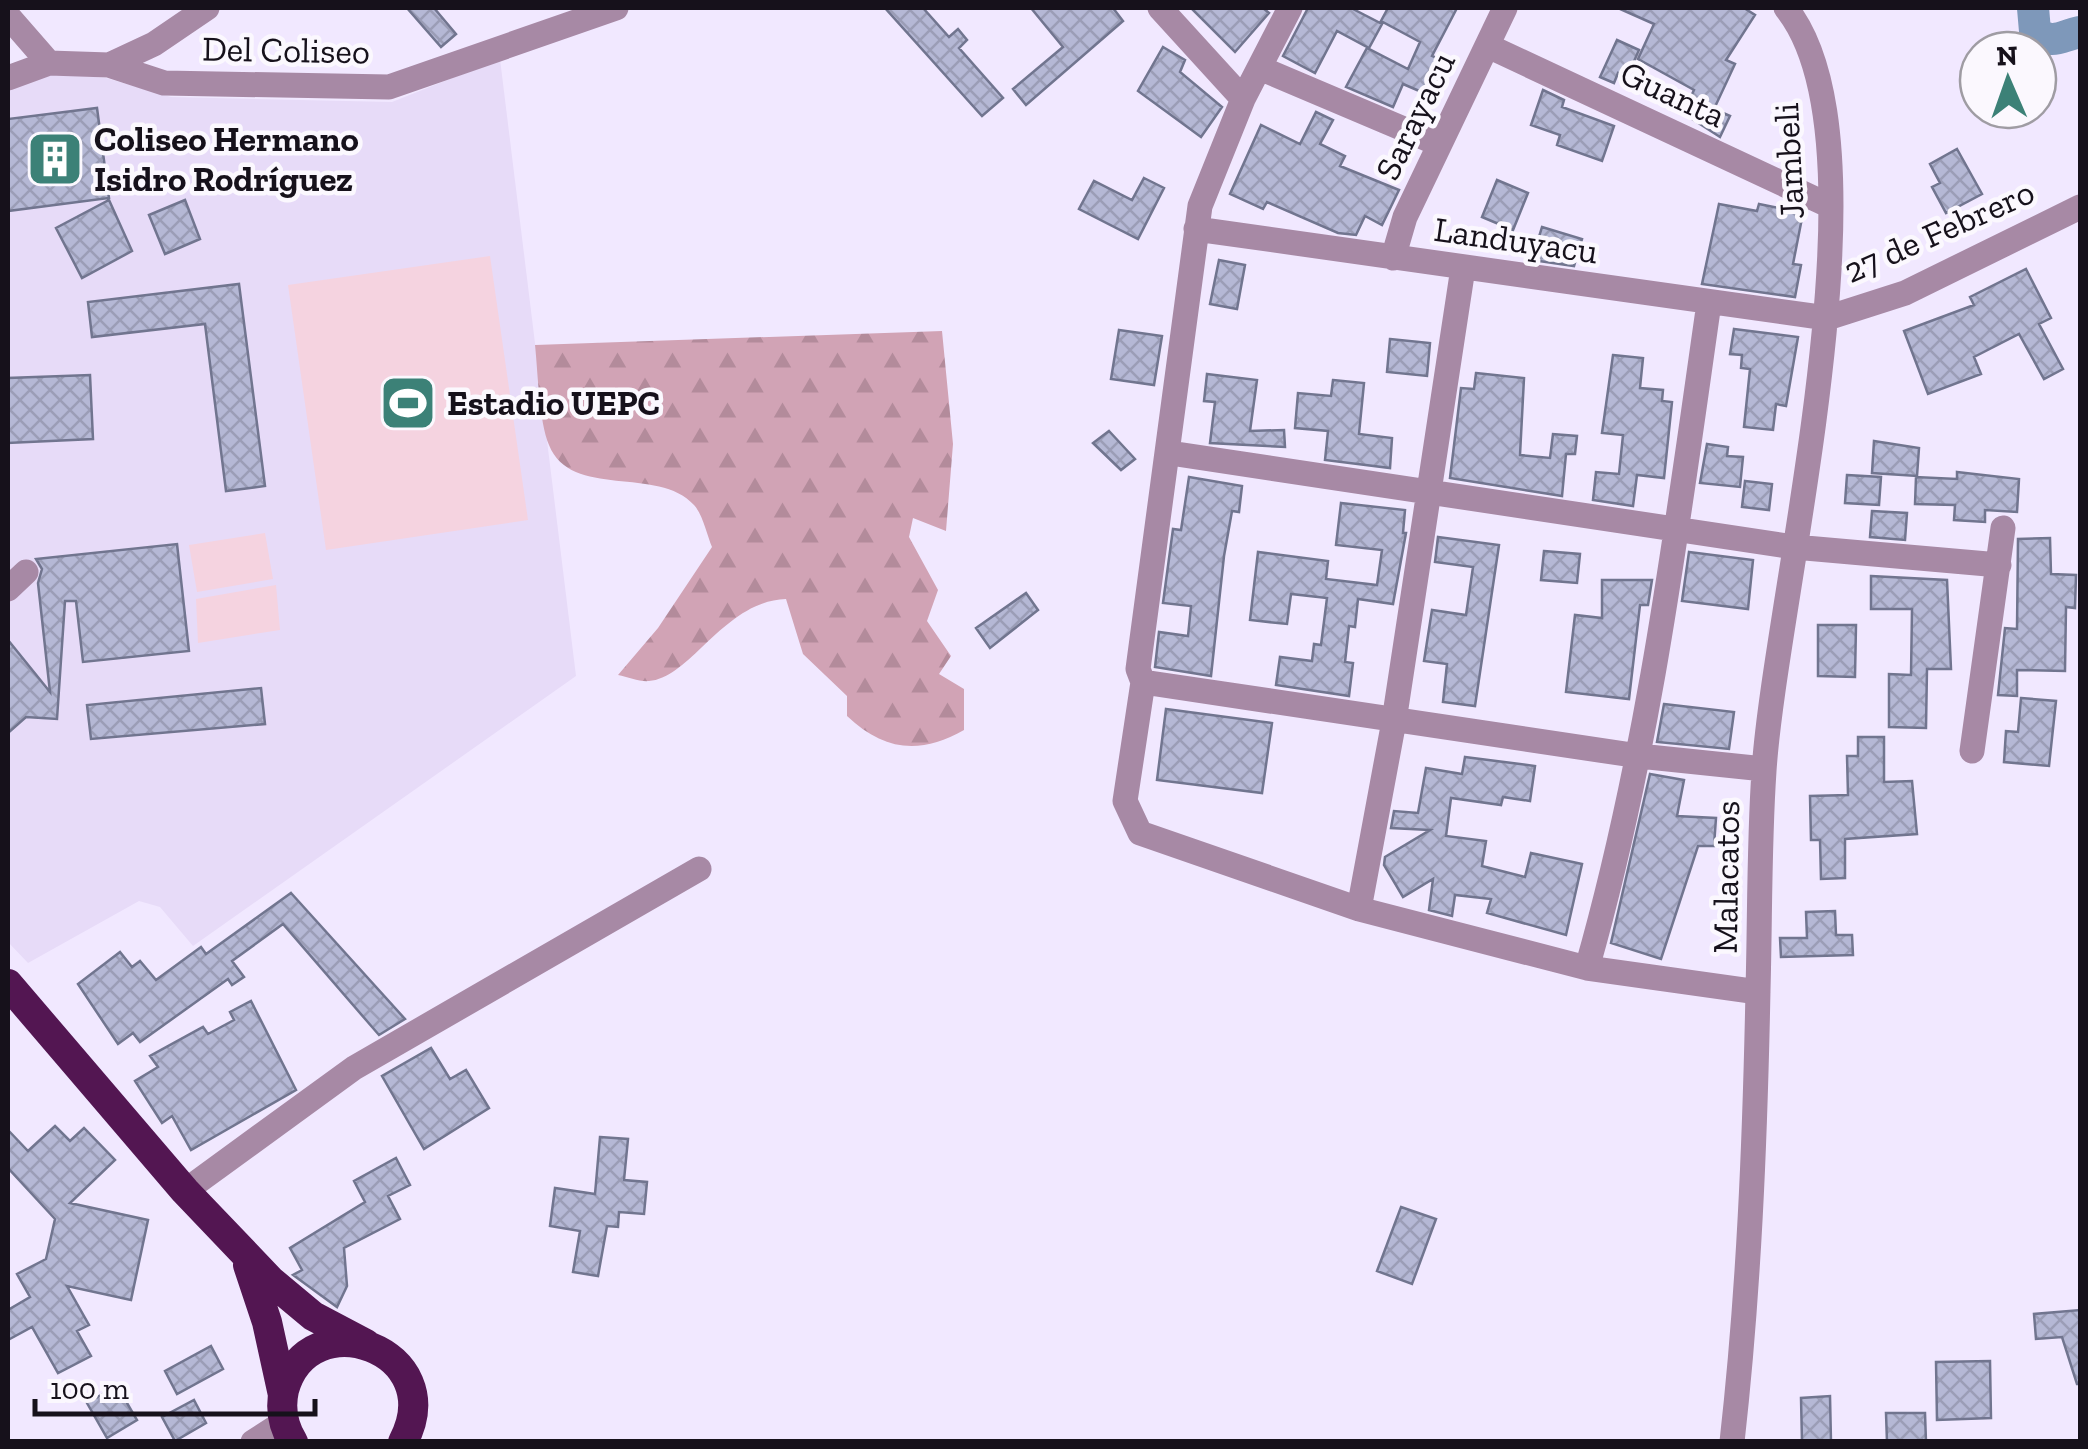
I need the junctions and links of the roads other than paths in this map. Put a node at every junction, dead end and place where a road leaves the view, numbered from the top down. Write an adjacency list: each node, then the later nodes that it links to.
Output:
1 (207, 8): 10 (street)
2 (616, 8): 10 (street, Del Coliseo)
3 (1160, 8): 13 (street)
4 (1290, 8): 11 (street)
5 (1504, 8): 8 (street, Sarayacu)
6 (1786, 8): 15 (street, Jambeli)
7 (8, 16): 9 (street)
8 (1488, 46): 14 (street, Sarayacu); 15 (street, Guanta)
9 (49, 63): 10 (street, Del Coliseo); 12 (street, Del Coliseo)
10 (109, 66)
11 (1262, 69): 13 (street); 14 (street)
12 (8, 78)
13 (1242, 99): 17 (street)
14 (1439, 144): 18 (street, Sarayacu)
15 (1828, 206): 21 (street, Jambeli)
16 (2080, 208): 21 (street, 27 de Febrero)
17 (1196, 230): 18 (street, Landuyacu); 22 (street)
18 (1392, 258): 19 (street, Landuyacu)
19 (1463, 268): 20 (street, Landuyacu); 23 (street)
20 (1710, 303): 21 (street, Landuyacu); 25 (street)
21 (1826, 318): 26 (street, Malacatos)
22 (1170, 453): 23 (street); 28 (street)
23 (1428, 493): 25 (street); 29 (street)
24 (2002, 528): 27 (street)
25 (1676, 531): 26 (street); 31 (street)
26 (1794, 548): 27 (street); 32 (street, Malacatos)
27 (1999, 565): 30 (street)
28 (1143, 682): 29 (street); 34 (street)
29 (1394, 720): 31 (street); 34 (street)
30 (1972, 751)
31 (1638, 756): 32 (street); 35 (street)
32 (1764, 769): 37 (street, Malacatos)
33 (699, 869): 38 (street)
34 (1359, 909): 35 (street)
35 (1587, 968): 37 (street)
36 (9, 989): 38 (highway)
37 (1758, 992): 44 (street, Malacatos)
38 (185, 1191): 39 (highway)
39 (241, 1248): 40 (highway); 41 (highway)
40 (366, 1344): 41 (highway); 42 (highway)
41 (286, 1420): 43 (street)
42 (409, 1434)
43 (253, 1442)
44 (1732, 1442)

